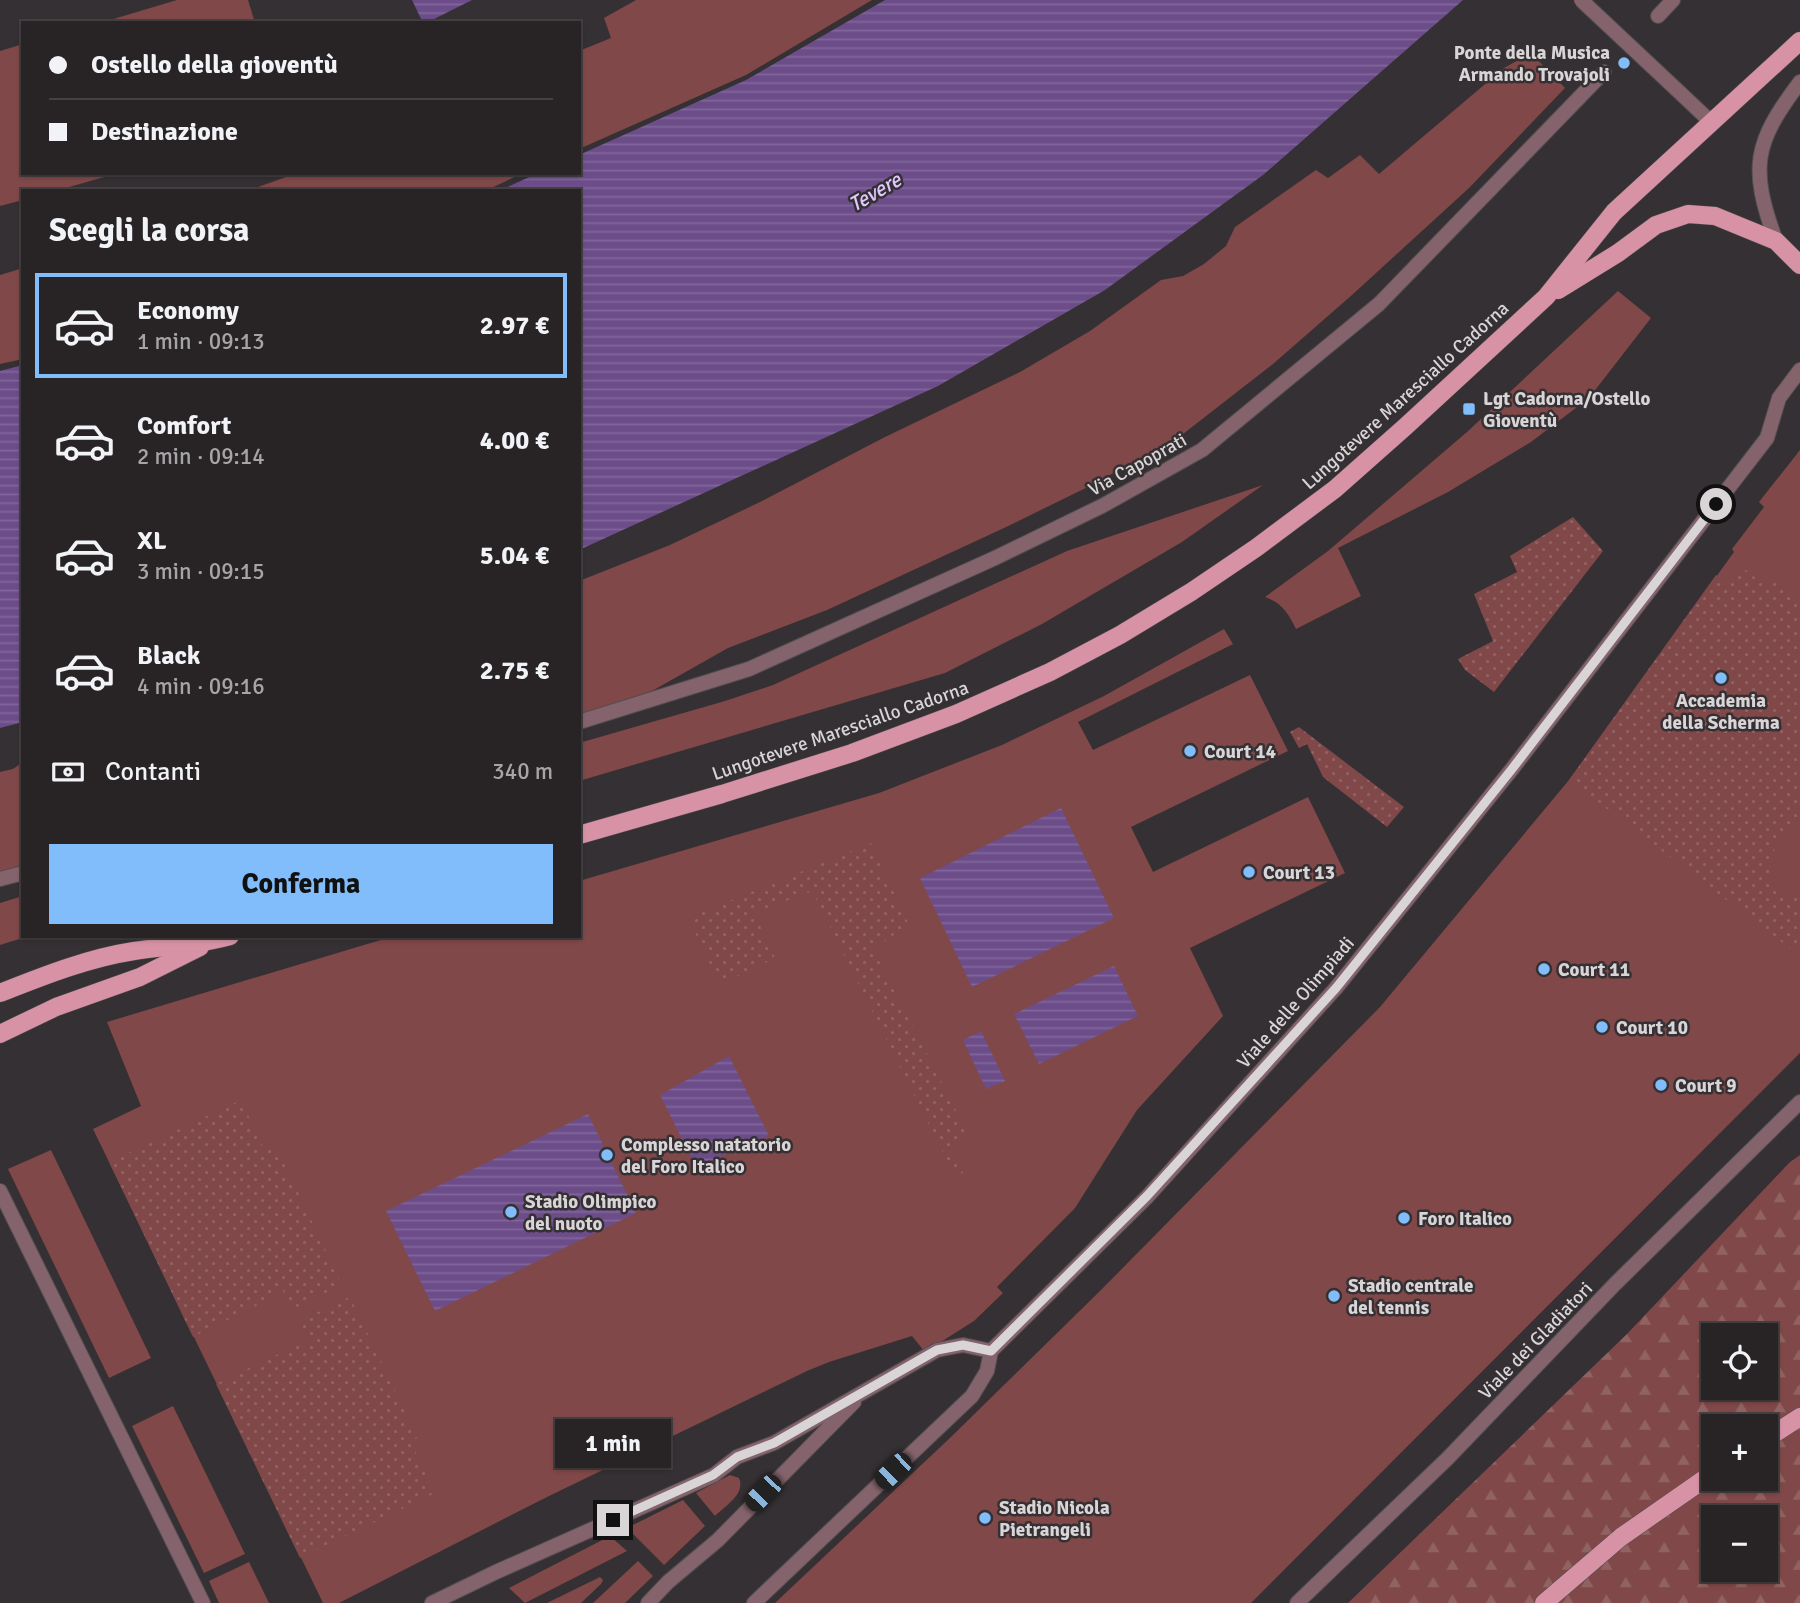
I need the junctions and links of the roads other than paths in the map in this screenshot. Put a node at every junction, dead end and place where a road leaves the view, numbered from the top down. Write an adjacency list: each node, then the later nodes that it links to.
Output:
1 (1581, 0): 7 (street, bridge)
2 (1673, 0): 3 (street)
3 (1658, 16)
4 (1800, 41): 7 (main road, Lungotevere Maresciallo Cadorna)
5 (1604, 72): 12 (street, Via Capoprati)
6 (1800, 82): 8 (street)
7 (1711, 122): 10 (main road, Lungotevere Maresciallo Cadorna)
8 (1776, 241): 9 (main road); 10 (main road)
9 (1800, 265)
10 (1546, 297): 13 (main road, Lungotevere Maresciallo Cadorna)
11 (1797, 377): 22 (street, Viale delle Olimpiadi)
12 (581, 721)
13 (581, 834)
14 (21, 874): 15 (street)
15 (0, 879)
16 (223, 938): 17 (main road)
17 (209, 942): 18 (main road); 19 (main road)
18 (0, 993)
19 (0, 1034)
20 (1800, 1102): 31 (street, Viale dei Gladiatori)
21 (0, 1191): 27 (street)
22 (991, 1351): 23 (street); 30 (street, Viale delle Olimpiadi)
23 (868, 1389): 28 (street); 29 (street)
24 (1800, 1418): 25 (main road)
25 (1778, 1432)
26 (1701, 1481): 32 (main road)
27 (203, 1603)
28 (432, 1603)
29 (648, 1603)
30 (754, 1603)
31 (1297, 1603)
32 (1544, 1603)

